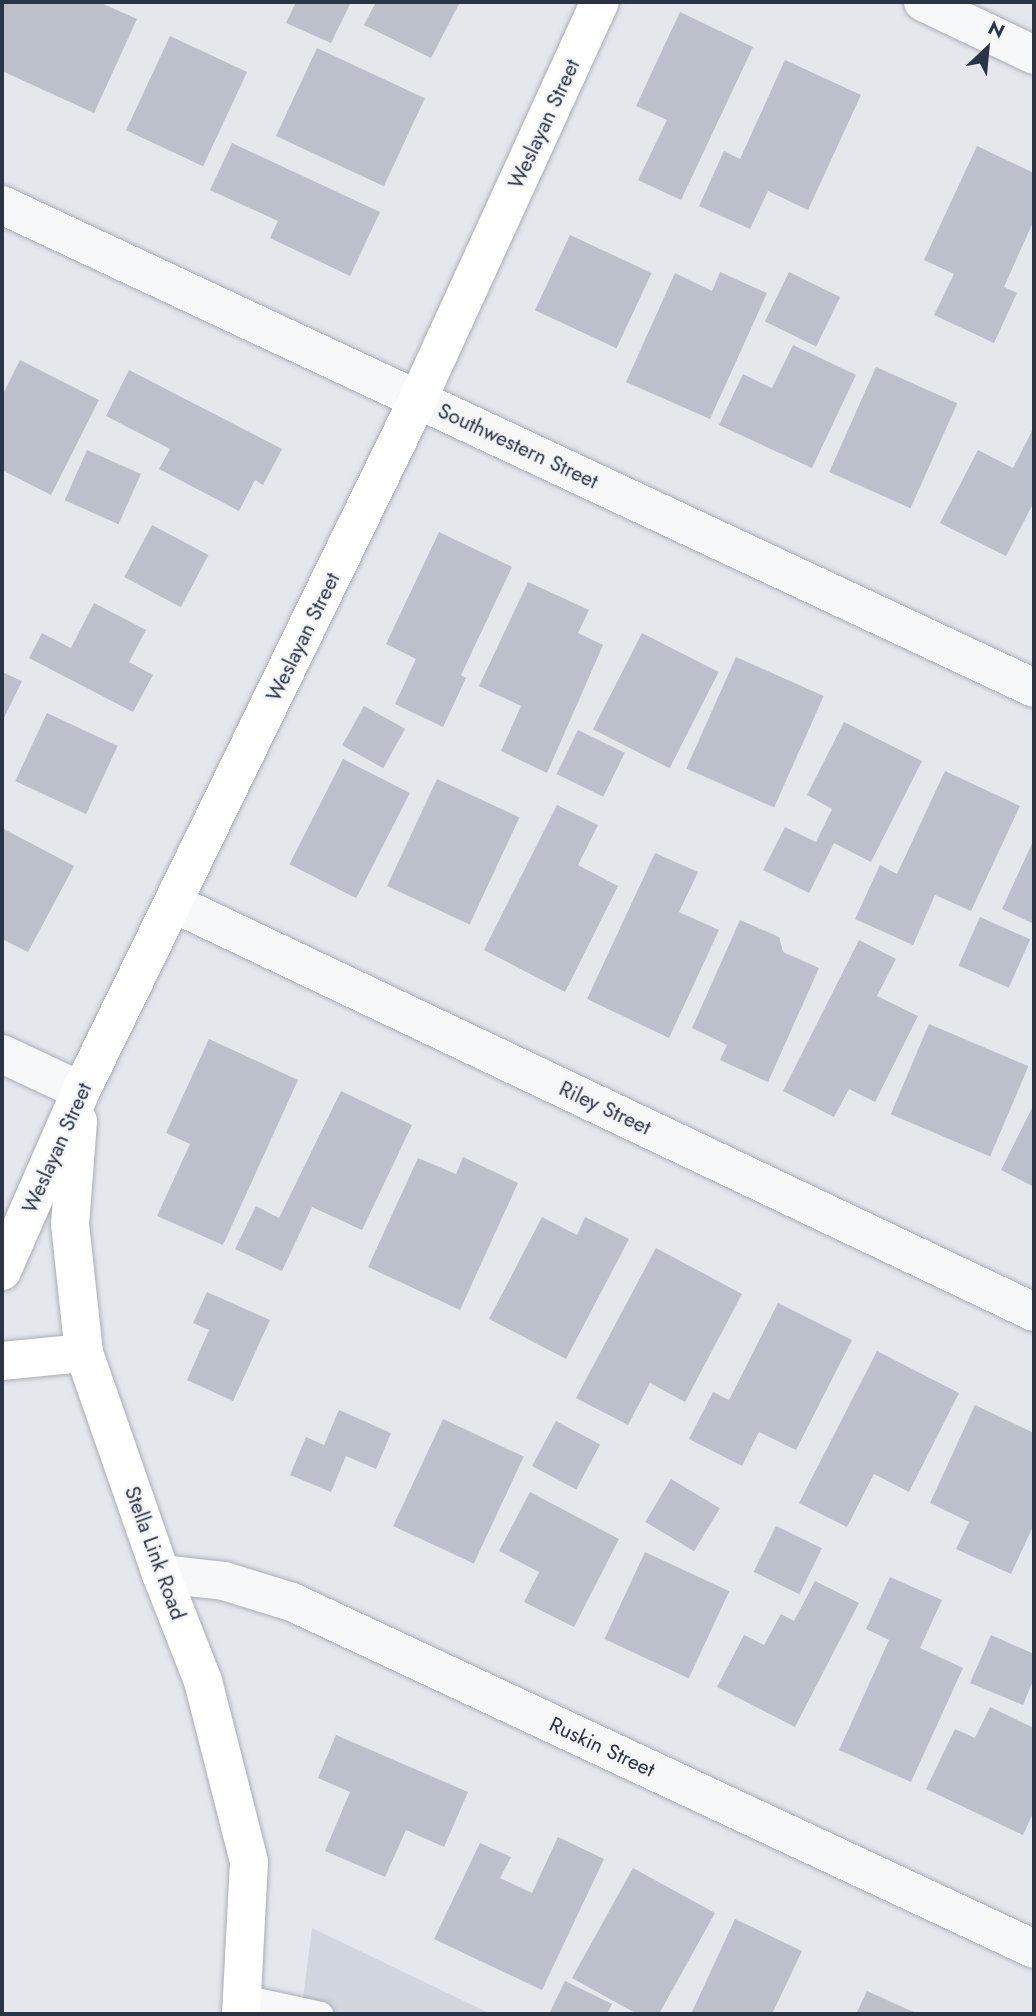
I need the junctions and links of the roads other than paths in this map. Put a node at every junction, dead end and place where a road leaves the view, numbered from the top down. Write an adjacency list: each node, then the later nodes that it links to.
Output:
1 (600, 2): 5 (main road, Weslayan Street)
2 (923, 2): 3 (street)
3 (1034, 55)
4 (2, 205): 5 (street, Southwestern Street)
5 (418, 399): 6 (street, Southwestern Street); 7 (main road, Weslayan Street)
6 (1034, 688)
7 (175, 904): 9 (main road, Weslayan Street); 11 (street, Riley Street)
8 (2, 1054): 9 (street)
9 (81, 1091): 10 (main road, Weslayan Street); 12 (main road, Stella Link Road)
10 (2, 1271)
11 (1034, 1312)
12 (84, 1353): 13 (main road); 14 (main road, Stella Link Road)
13 (2, 1361)
14 (161, 1574): 15 (street, Ruskin Street); 16 (main road, Stella Link Road)
15 (1034, 1949)
16 (242, 2006): 17 (lane)
17 (321, 2014)

